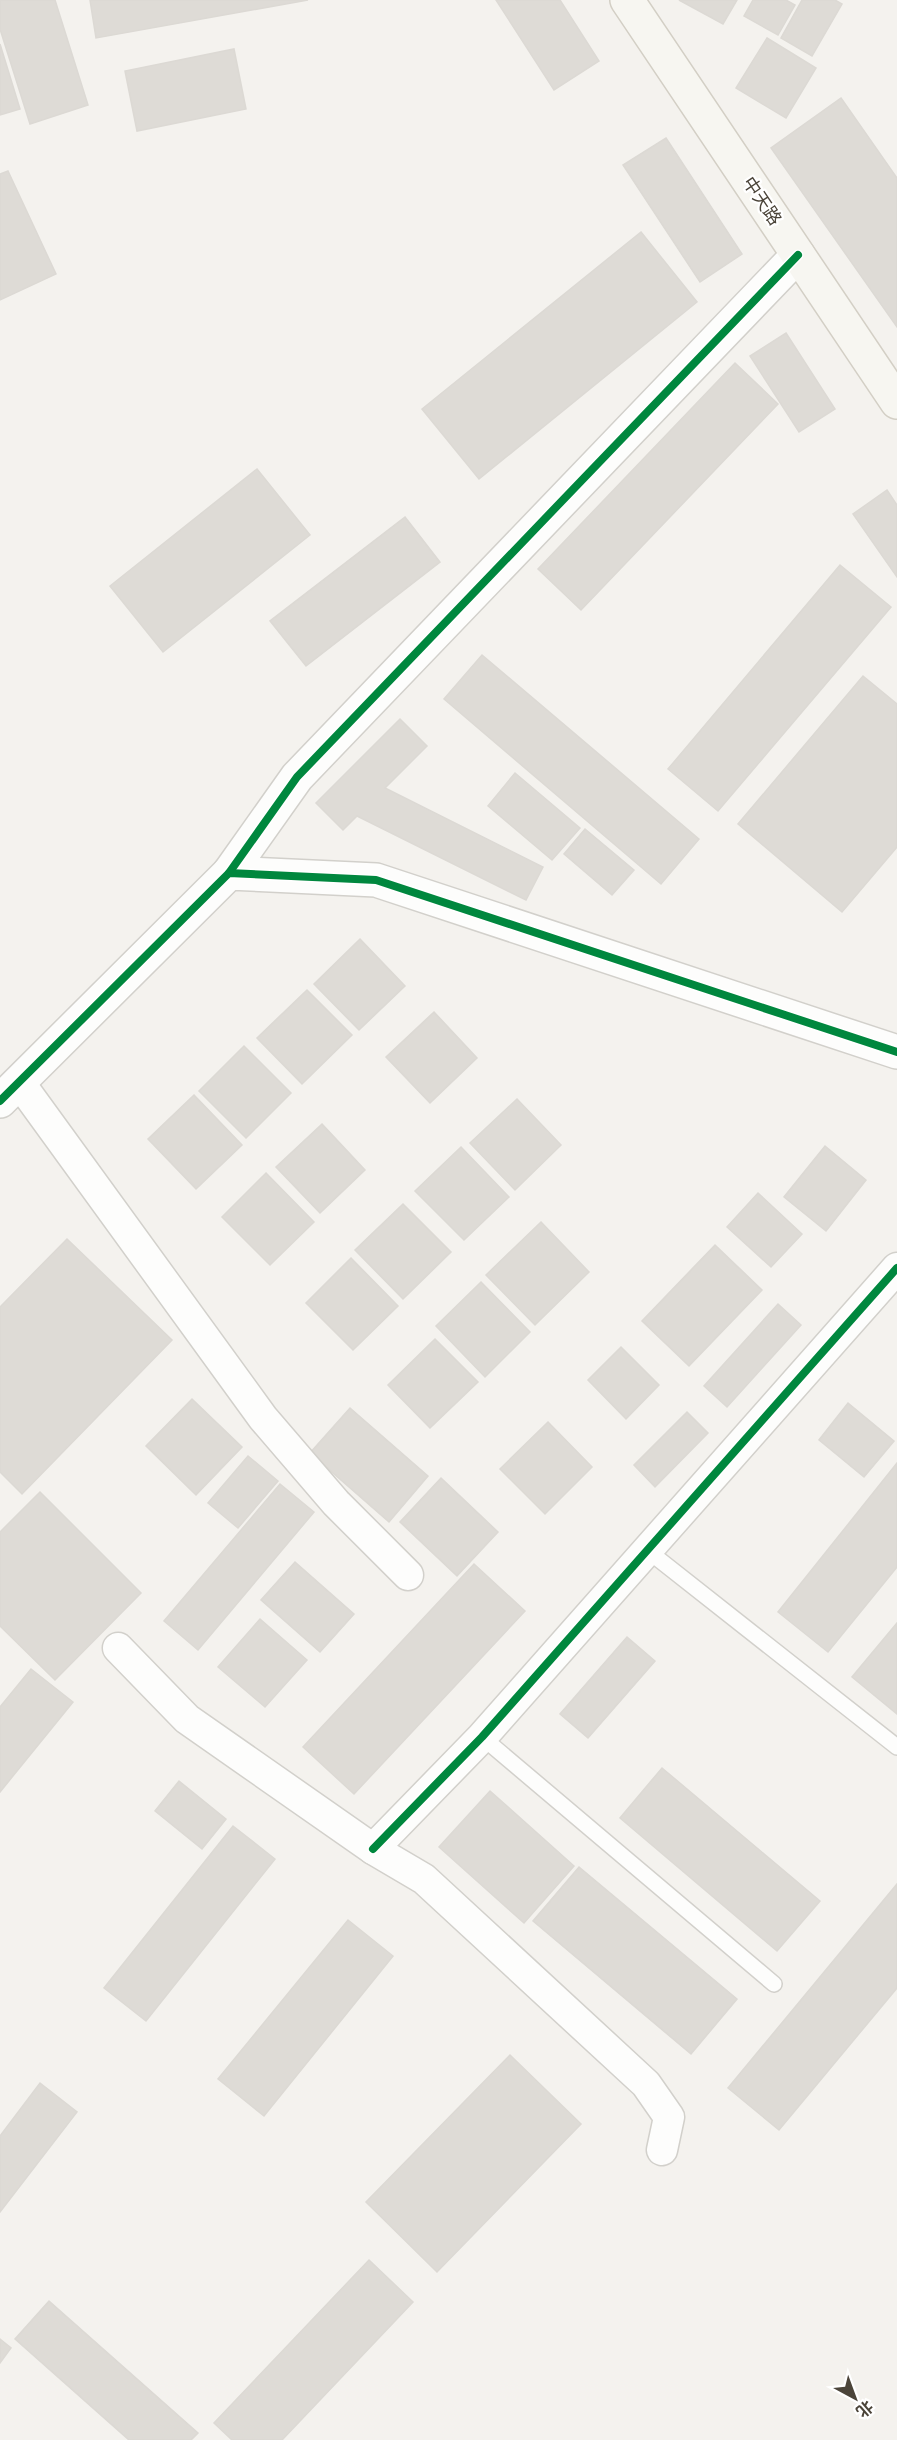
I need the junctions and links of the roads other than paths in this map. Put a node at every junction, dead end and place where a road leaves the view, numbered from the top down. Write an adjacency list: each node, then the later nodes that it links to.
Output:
1 (627, 0): 2 (main road, 中天路)
2 (798, 255): 3 (main road, 中天路); 4 (street)
3 (897, 402)
4 (230, 873): 5 (street); 6 (street)
5 (897, 1052)
6 (10, 1091): 9 (street)
7 (897, 1268): 8 (street)
8 (647, 1550): 11 (street); 12 (lane)
9 (408, 1575)
10 (118, 1648): 13 (street)
11 (482, 1737): 13 (street); 14 (lane)
12 (897, 1747)
13 (373, 1849): 15 (street)
14 (774, 1984)
15 (662, 2150)

